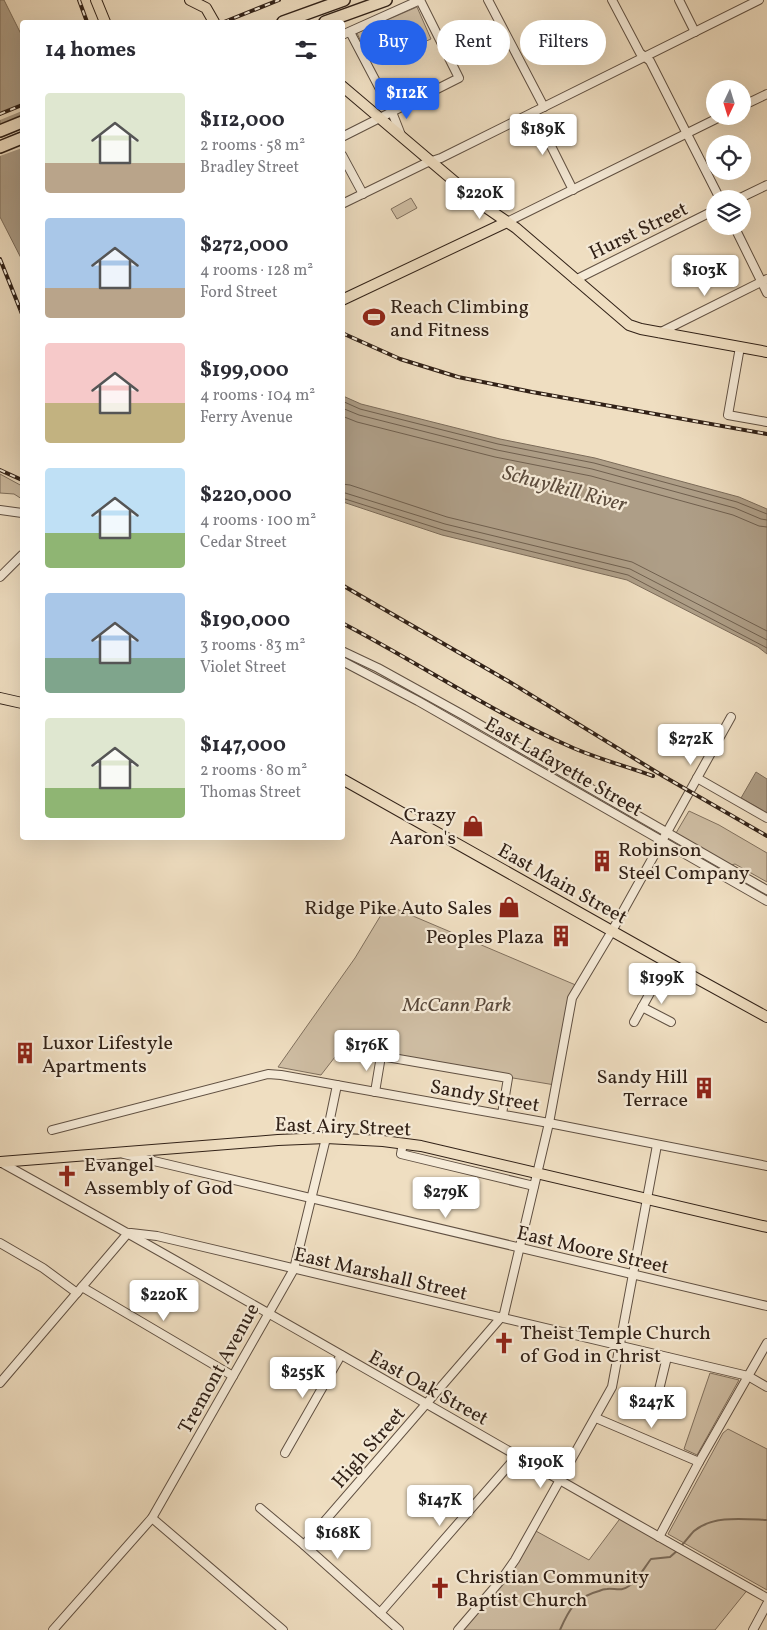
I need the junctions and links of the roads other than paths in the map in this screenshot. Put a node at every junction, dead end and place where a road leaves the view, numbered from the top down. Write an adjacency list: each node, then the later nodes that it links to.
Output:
1 (96, 0): 10 (main road)
2 (190, 0): 11 (main road)
3 (344, 0): 12 (highway)
4 (386, 0): 13 (highway)
5 (420, 0): 15 (street); 21 (street)
6 (488, 0): 20 (street)
7 (612, 0): 16 (street)
8 (678, 0): 14 (street)
9 (759, 0): 14 (street)
10 (104, 20)
11 (213, 20)
12 (289, 20)
13 (331, 20)
14 (695, 32): 16 (street)
15 (346, 33): 21 (street)
16 (645, 57): 20 (street); 27 (street)
17 (345, 89): 23 (main road)
18 (767, 94): 19 (street)
19 (751, 102)
20 (544, 107): 22 (street)
21 (392, 112): 23 (street); 29 (street)
22 (534, 112): 33 (street); 35 (street)
23 (380, 118): 28 (street); 29 (main road)
24 (20, 123): 26 (highway)
25 (706, 124): 27 (street)
26 (0, 131)
27 (688, 134): 35 (street); 36 (street)
28 (345, 136)
29 (402, 136): 33 (main road)
30 (20, 139): 31 (highway)
31 (0, 147)
32 (345, 161): 38 (street)
33 (431, 161): 38 (street); 41 (main road)
34 (767, 185): 37 (street)
35 (573, 190): 41 (street)
36 (716, 190)
37 (751, 193)
38 (363, 194): 39 (street)
39 (345, 203)
40 (706, 214): 43 (street, Hurst Street)
41 (507, 222): 43 (main road); 46 (main road)
42 (739, 235): 44 (street)
43 (575, 280): 47 (main road)
44 (764, 281): 45 (street); 47 (street)
45 (767, 293)
46 (347, 298)
47 (659, 333): 48 (main road)
48 (740, 347): 49 (main road); 50 (street)
49 (767, 352)
50 (767, 422)
51 (0, 510): 52 (street)
52 (20, 513)
53 (20, 557): 54 (street)
54 (0, 577)
55 (345, 652): 63 (street, East Lafayette Street)
56 (345, 664): 64 (street, East Lafayette Street)
57 (0, 698): 58 (main road)
58 (20, 703)
59 (731, 717): 60 (street, High Street)
60 (697, 778): 62 (street); 63 (street, High Street)
61 (345, 781): 67 (main road, East Main Street)
62 (767, 818)
63 (666, 833): 64 (street, High Street); 65 (street, East Lafayette Street)
64 (662, 841): 66 (street, East Lafayette Street); 67 (street, High Street)
65 (767, 890)
66 (767, 902)
67 (612, 931): 68 (main road, East Main Street); 76 (street, High Street)
68 (667, 962): 69 (street); 70 (main road, East Main Street)
69 (642, 1007): 71 (street); 72 (street)
70 (767, 1017)
71 (634, 1022)
72 (670, 1022)
73 (337, 1085): 74 (street, Sandy Street); 77 (street, Sandy Street); 78 (street, Tremont Avenue)
74 (375, 1092): 75 (street, Sandy Street); 75 (street)
75 (502, 1114): 76 (street, Sandy Street)
76 (549, 1123): 80 (street, Sandy Street); 85 (street, High Street)
77 (52, 1130)
78 (326, 1138): 79 (main road, East Airy Street); 81 (main road, East Airy Street); 88 (street, Tremont Avenue)
79 (402, 1143): 84 (main road, East Airy Street); 86 (street)
80 (657, 1145): 83 (street, Sandy Street); 89 (street)
81 (120, 1153): 82 (main road, East Airy Street); 88 (street, East Moore Street)
82 (0, 1162): 91 (street, East Marshall Street)
83 (767, 1166)
84 (516, 1168): 85 (main road, East Airy Street); 86 (street)
85 (538, 1173): 87 (street, High Street); 89 (main road, East Airy Street)
86 (512, 1181): 87 (street)
87 (534, 1186): 93 (street, High Street)
88 (311, 1198): 93 (street, East Moore Street); 94 (street, Tremont Avenue)
89 (647, 1198): 90 (main road, East Airy Street); 95 (street)
90 (767, 1227)
91 (128, 1233): 94 (street, East Marshall Street); 96 (street); 98 (street, East Oak Street)
92 (0, 1243): 96 (street)
93 (519, 1248): 95 (street, East Moore Street); 99 (street, High Street)
94 (294, 1269): 98 (street, Tremont Avenue); 99 (street, East Marshall Street)
95 (633, 1275): 97 (street, East Moore Street); 101 (street)
96 (80, 1290): 104 (street); 106 (street)
97 (767, 1306)
98 (268, 1314): 102 (street, East Oak Street); 104 (street, Tremont Avenue)
99 (501, 1318): 101 (street, East Marshall Street); 109 (street, High Street)
100 (767, 1343): 105 (street)
101 (620, 1346): 103 (street, East Marshall Street); 110 (street)
102 (341, 1356): 109 (street, East Oak Street); 111 (street)
103 (667, 1357): 105 (street, East Marshall Street); 108 (street)
104 (233, 1376): 116 (street, Tremont Avenue)
105 (748, 1376): 107 (street, East Marshall Street); 113 (street)
106 (0, 1383)
107 (767, 1387)
108 (657, 1398)
109 (427, 1404): 112 (street, East Oak Street); 118 (street, High Street)
110 (596, 1418): 113 (street); 114 (street)
111 (284, 1453)
112 (517, 1456): 114 (street, East Oak Street); 121 (street)
113 (699, 1462): 117 (street)
114 (559, 1480): 117 (street, East Oak Street); 125 (street)
115 (260, 1508): 118 (street)
116 (152, 1518): 122 (street, Tremont Avenue); 123 (street)
117 (659, 1537): 119 (street, East Oak Street)
118 (304, 1545): 121 (street)
119 (767, 1598)
120 (767, 1604): 126 (street)
121 (380, 1613): 124 (street)
122 (53, 1630)
123 (283, 1630)
124 (399, 1630)
125 (458, 1630)
126 (753, 1630)

